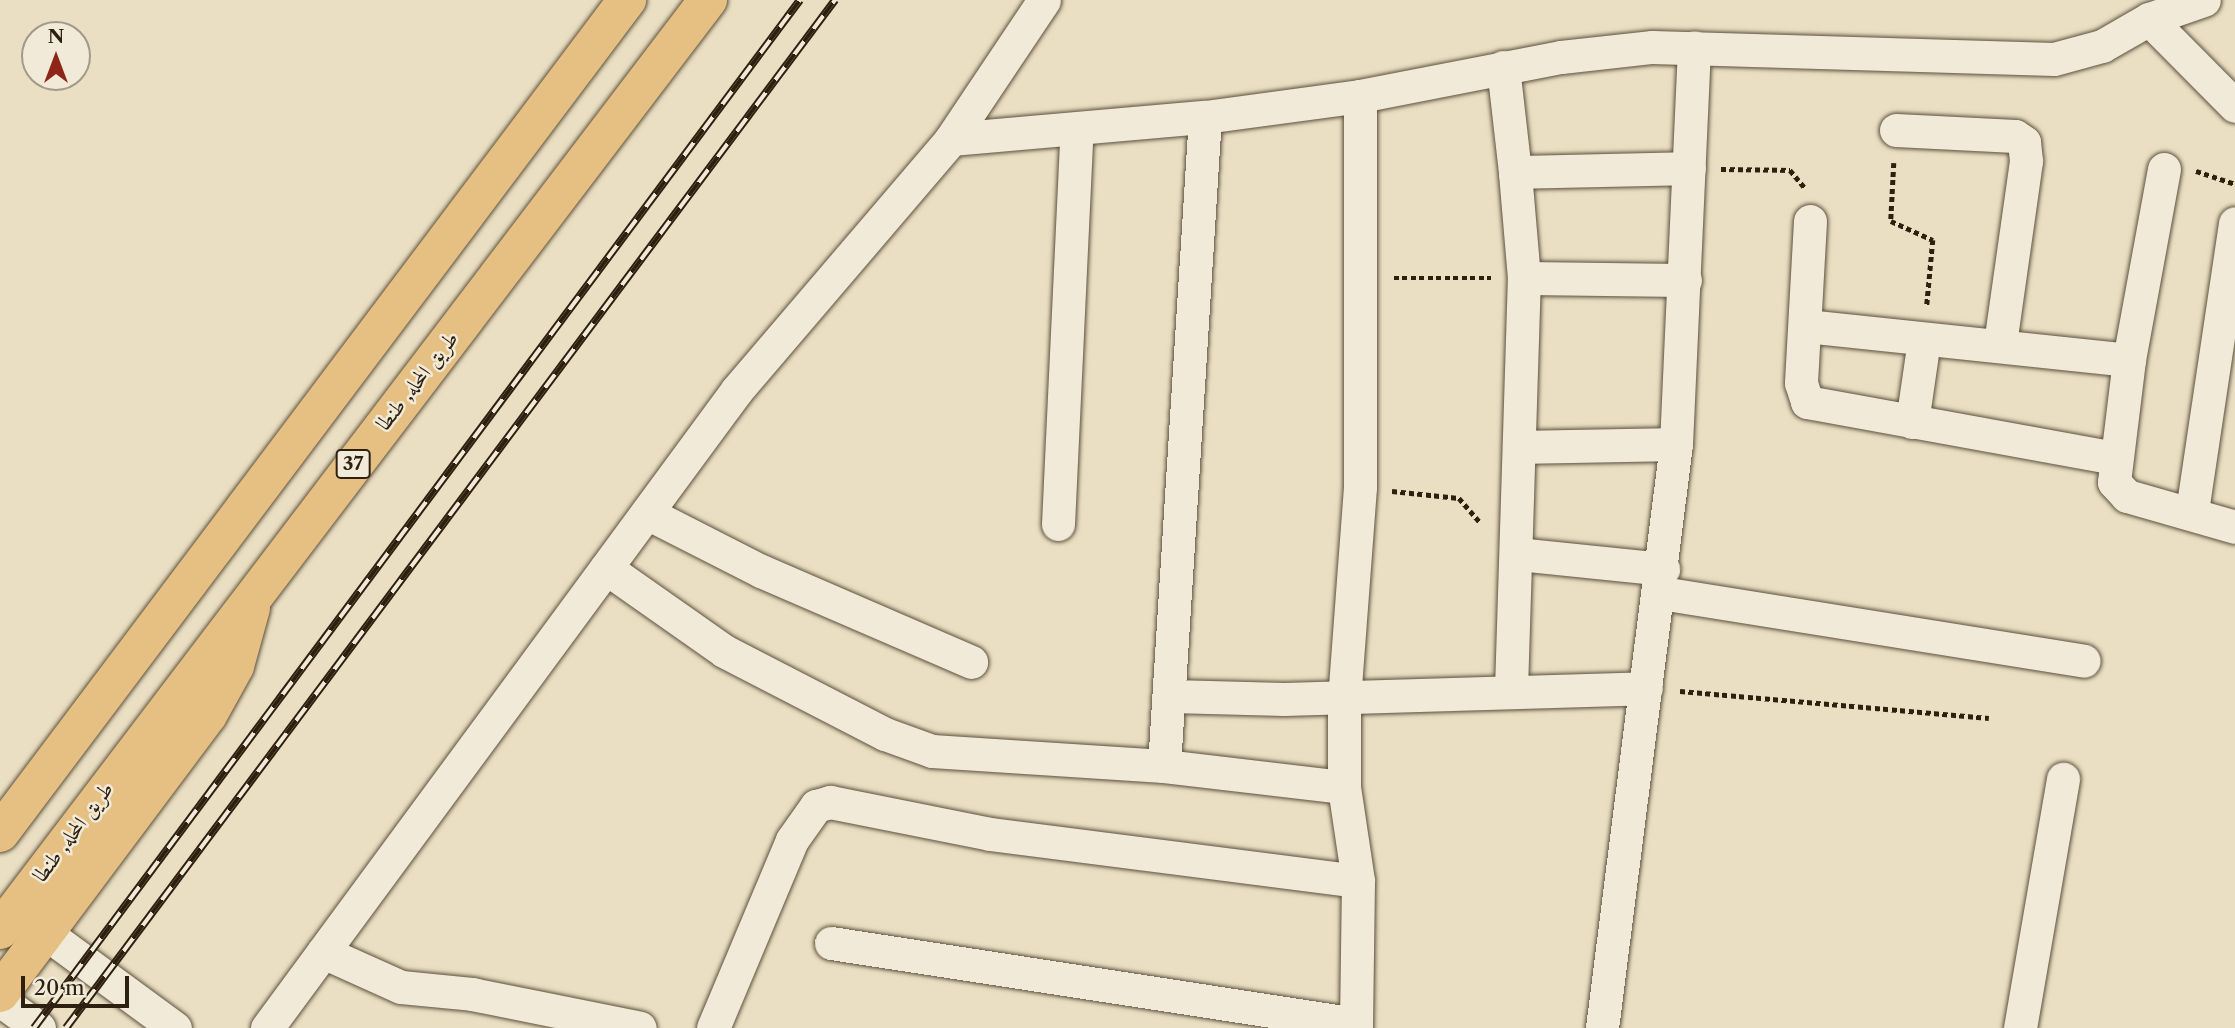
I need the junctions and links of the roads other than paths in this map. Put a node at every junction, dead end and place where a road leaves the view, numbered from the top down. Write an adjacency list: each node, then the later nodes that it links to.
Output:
1 (626, 0): 46 (highway)
2 (708, 0): 36 (highway, طريق المحله, طنطا / 37)
3 (1044, 0): 13 (street)
4 (2204, 0): 5 (street)
5 (2149, 19): 6 (street); 9 (street)
6 (1694, 47): 7 (street); 14 (street)
7 (1503, 67): 8 (street); 16 (street)
8 (1360, 96): 10 (street); 42 (street)
9 (2235, 106)
10 (1205, 117): 11 (street); 41 (street)
11 (1077, 128): 13 (street); 31 (street)
12 (1896, 130): 23 (street)
13 (951, 139): 30 (street)
14 (1689, 168): 16 (street); 20 (street)
15 (2164, 169): 24 (street)
16 (1515, 172): 19 (street)
17 (1810, 221): 21 (street)
18 (2235, 223): 29 (street)
19 (1524, 278): 20 (street); 27 (street)
20 (1685, 280): 26 (street)
21 (1806, 326): 22 (street); 25 (street)
22 (1924, 340): 23 (street); 25 (street)
23 (2000, 344): 24 (street)
24 (2129, 360): 28 (street)
25 (1912, 422): 28 (street)
26 (1676, 444): 27 (street); 35 (street)
27 (1519, 446): 33 (street)
28 (2115, 458): 29 (street)
29 (2192, 511): 32 (street)
30 (647, 513): 34 (street); 38 (street)
31 (1058, 524)
32 (2235, 527)
33 (1519, 546): 35 (street); 40 (street)
34 (606, 568): 43 (street); 51 (street)
35 (1662, 581): 37 (street); 39 (street)
36 (252, 593): 48 (highway, طريق المحله, طنطا / 37); 49 (highway)
37 (2084, 661)
38 (971, 662)
39 (1646, 688): 40 (street); 60 (street)
40 (1511, 689): 42 (street)
41 (1171, 696): 42 (street); 43 (street)
42 (1343, 698): 45 (street)
43 (1164, 766): 45 (street)
44 (2063, 779): 61 (street)
45 (1344, 787): 47 (street)
46 (0, 833)
47 (1358, 881): 54 (street); 59 (street)
48 (7, 920): 49 (street)
49 (45, 933): 52 (highway); 56 (street)
50 (831, 943): 54 (street)
51 (323, 952): 57 (street); 58 (street)
52 (0, 993)
53 (0, 1000): 55 (street)
54 (1356, 1026)
55 (39, 1028)
56 (175, 1028)
57 (267, 1028)
58 (639, 1028)
59 (713, 1028)
60 (1602, 1028)
61 (2020, 1028)

